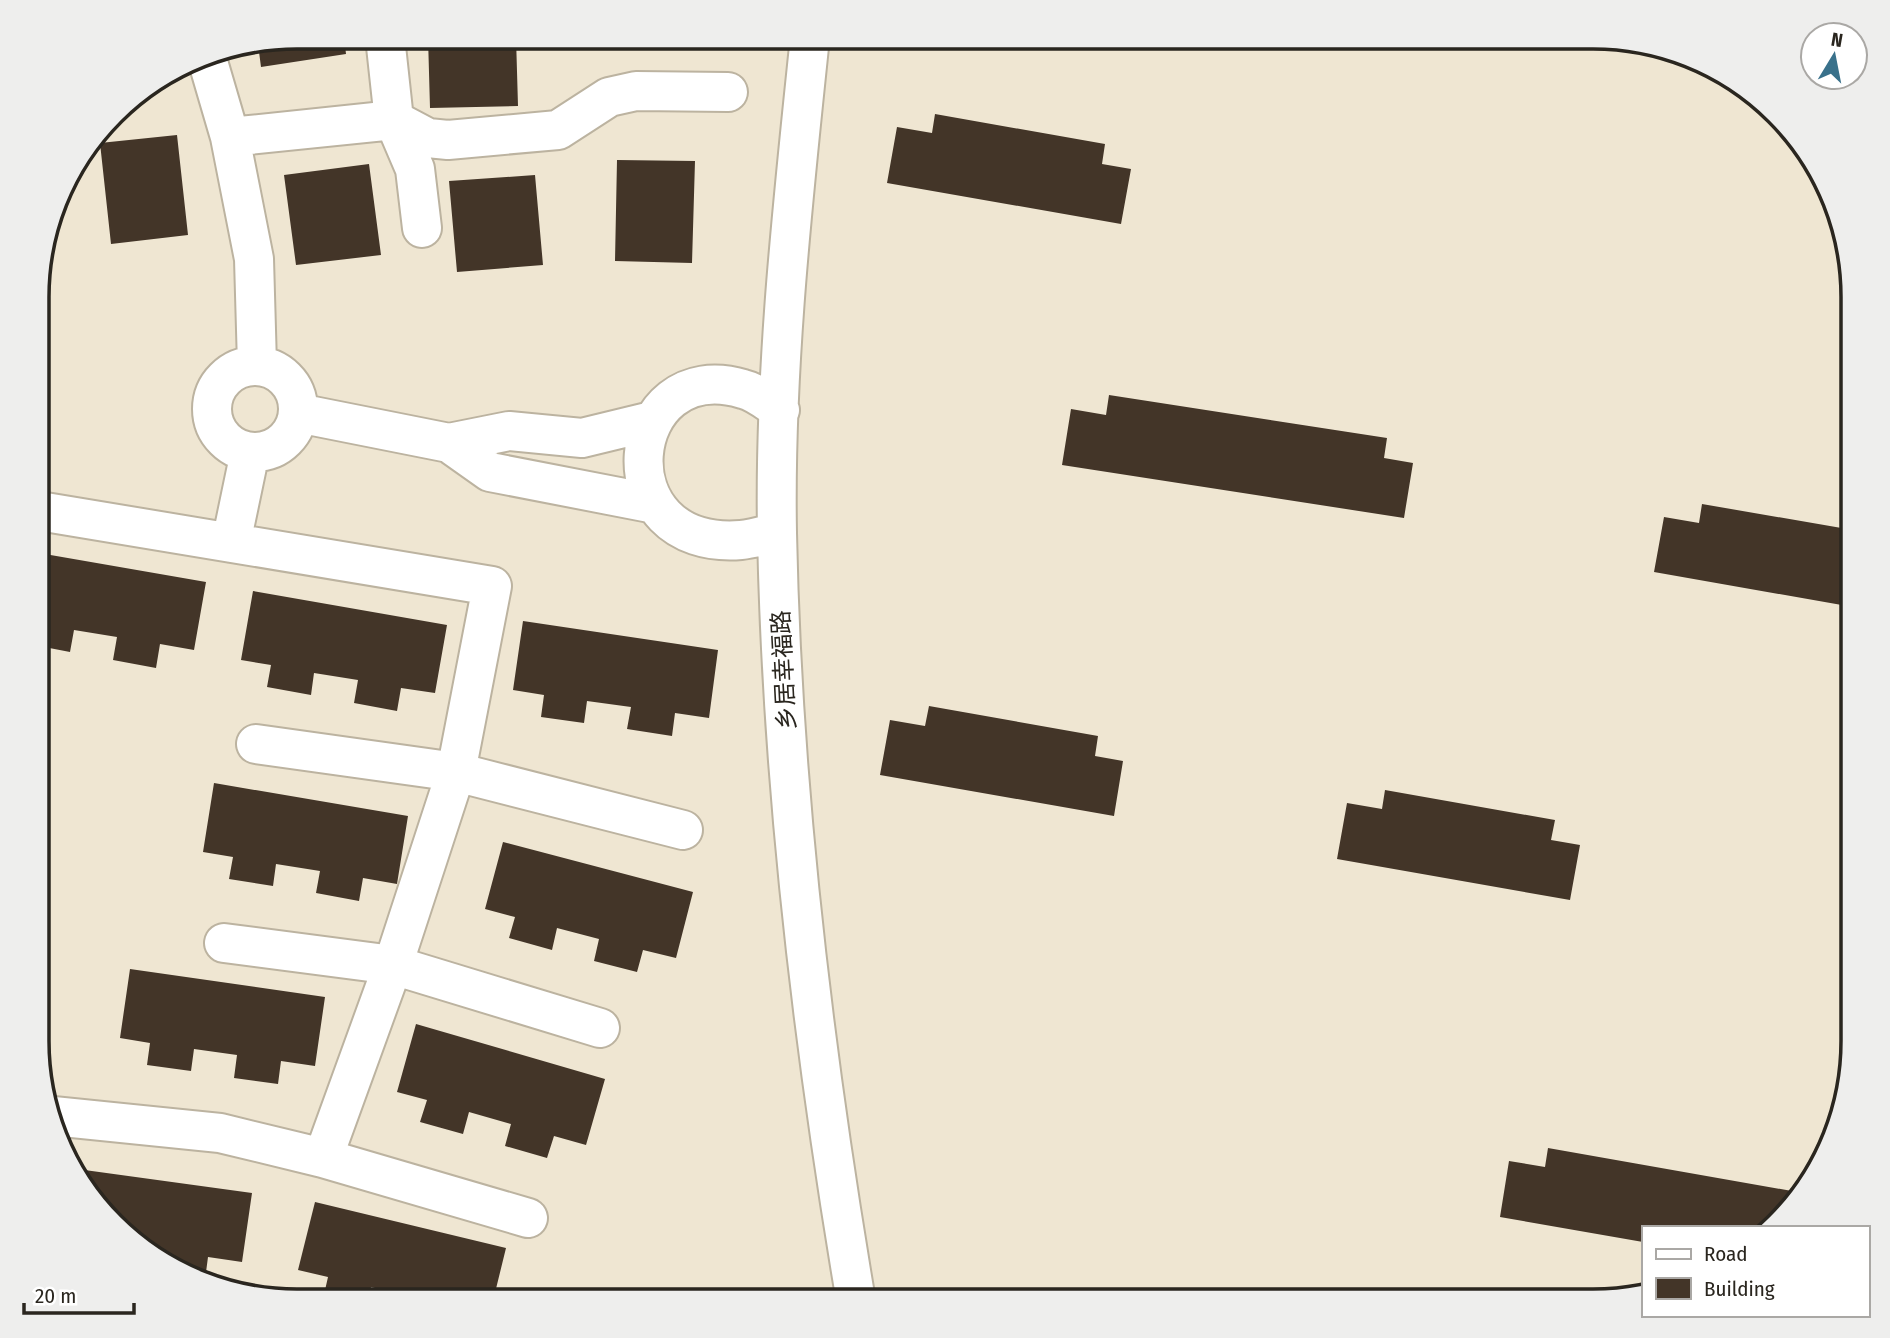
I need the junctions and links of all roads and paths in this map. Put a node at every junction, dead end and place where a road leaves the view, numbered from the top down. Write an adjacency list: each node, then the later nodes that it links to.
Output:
1 (386, 49): 5 (street)
2 (809, 49): 9 (street, 乡居幸福路)
3 (208, 66): 6 (street)
4 (728, 92): 5 (street)
5 (394, 120): 6 (street); 7 (street)
6 (230, 137): 8 (street)
7 (422, 228)
8 (257, 365): 10 (street); 13 (street)
9 (780, 410): 11 (street); 16 (street, 乡居幸福路)
10 (298, 413): 12 (street); 13 (street)
11 (652, 421): 12 (street); 14 (street)
12 (449, 443): 14 (street)
13 (250, 452): 17 (street)
14 (656, 504): 16 (street)
15 (49, 513): 17 (street)
16 (777, 532): 27 (street, 乡居幸福路)
17 (231, 543): 19 (street)
18 (256, 744): 19 (street)
19 (456, 772): 20 (street); 22 (street)
20 (683, 830)
21 (224, 943): 22 (street)
22 (393, 965): 23 (street); 25 (street)
23 (600, 1028)
24 (61, 1117): 25 (street)
25 (323, 1158): 26 (street)
26 (528, 1218)
27 (854, 1288)

